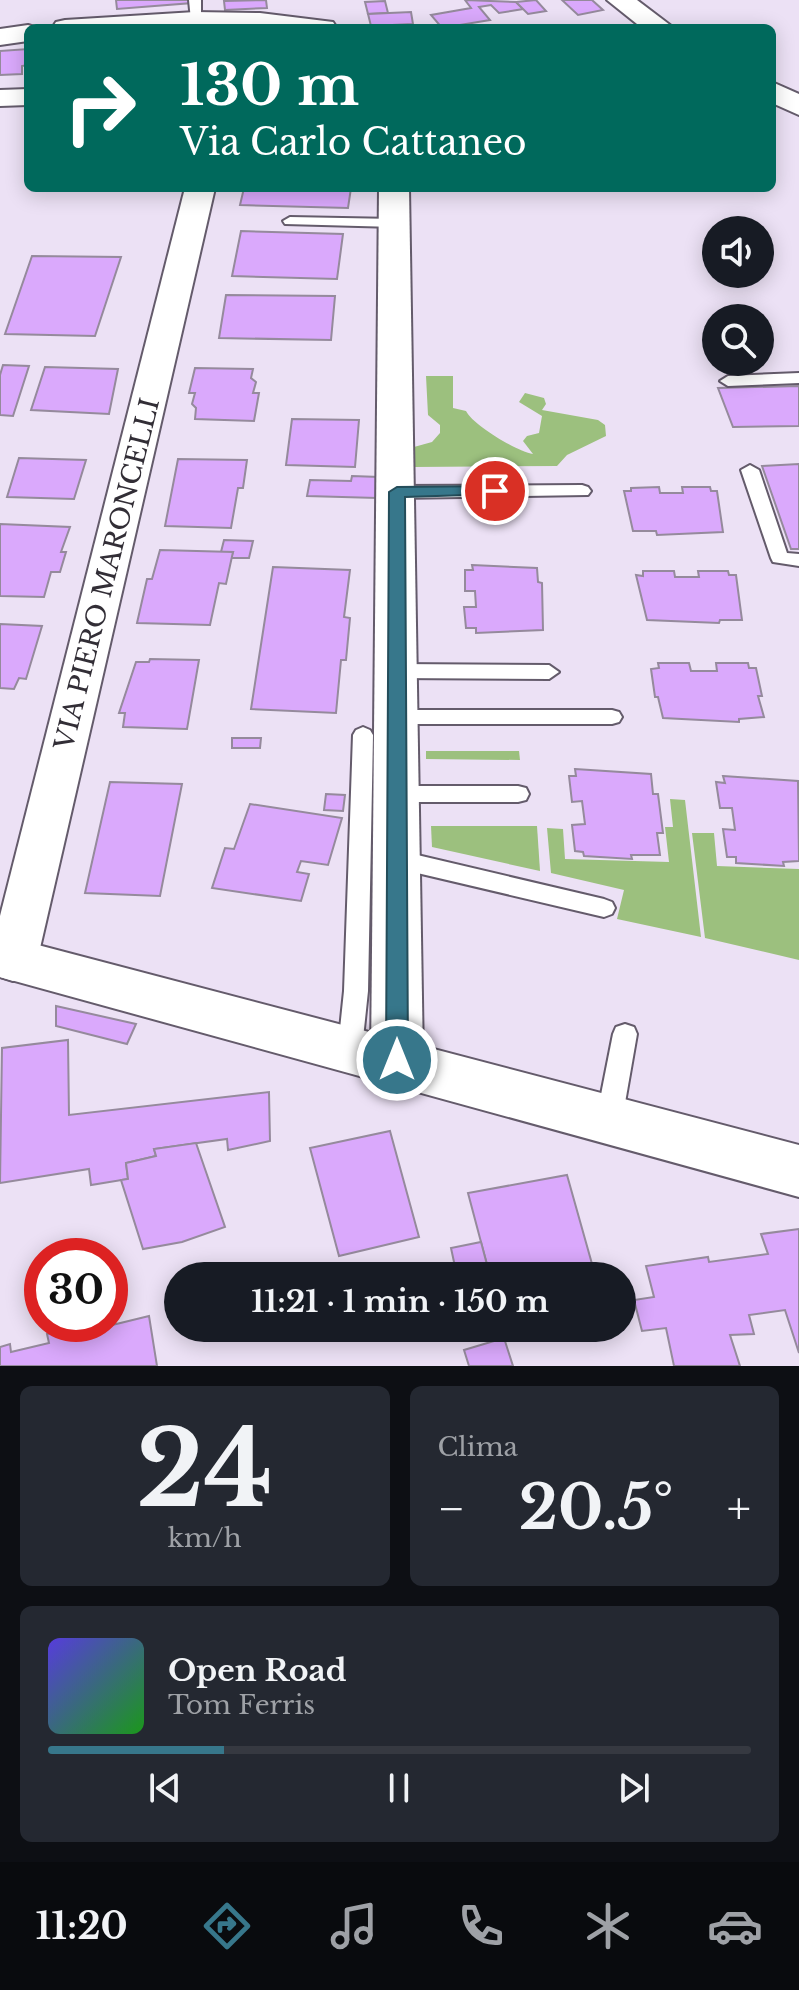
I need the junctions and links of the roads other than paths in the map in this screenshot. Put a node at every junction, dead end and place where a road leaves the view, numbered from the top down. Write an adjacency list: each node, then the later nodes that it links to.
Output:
1 (620, 0): 5 (street)
2 (196, 10): 3 (street); 4 (street)
3 (105, 24)
4 (288, 24)
5 (654, 24)
6 (24, 34): 7 (street)
7 (0, 37)
8 (24, 97): 9 (street)
9 (0, 98)
10 (199, 192): 27 (street, VIA PIERO MARONCELLI)
11 (395, 206): 12 (lane); 17 (street)
12 (290, 221)
13 (799, 378): 14 (lane)
14 (728, 381)
15 (750, 470): 18 (lane)
16 (582, 491): 17 (lane)
17 (397, 492): 19 (street)
18 (799, 560)
19 (395, 671): 20 (lane); 22 (street)
20 (549, 672)
21 (612, 717): 22 (lane)
22 (380, 726): 23 (street); 29 (lane)
23 (396, 794): 24 (lane); 25 (street)
24 (518, 794)
25 (396, 859): 26 (lane); 29 (street)
26 (604, 908)
27 (7, 958): 29 (street)
28 (625, 1034): 30 (lane)
29 (374, 1054): 30 (street)
30 (609, 1120): 31 (street)
31 (799, 1171)

